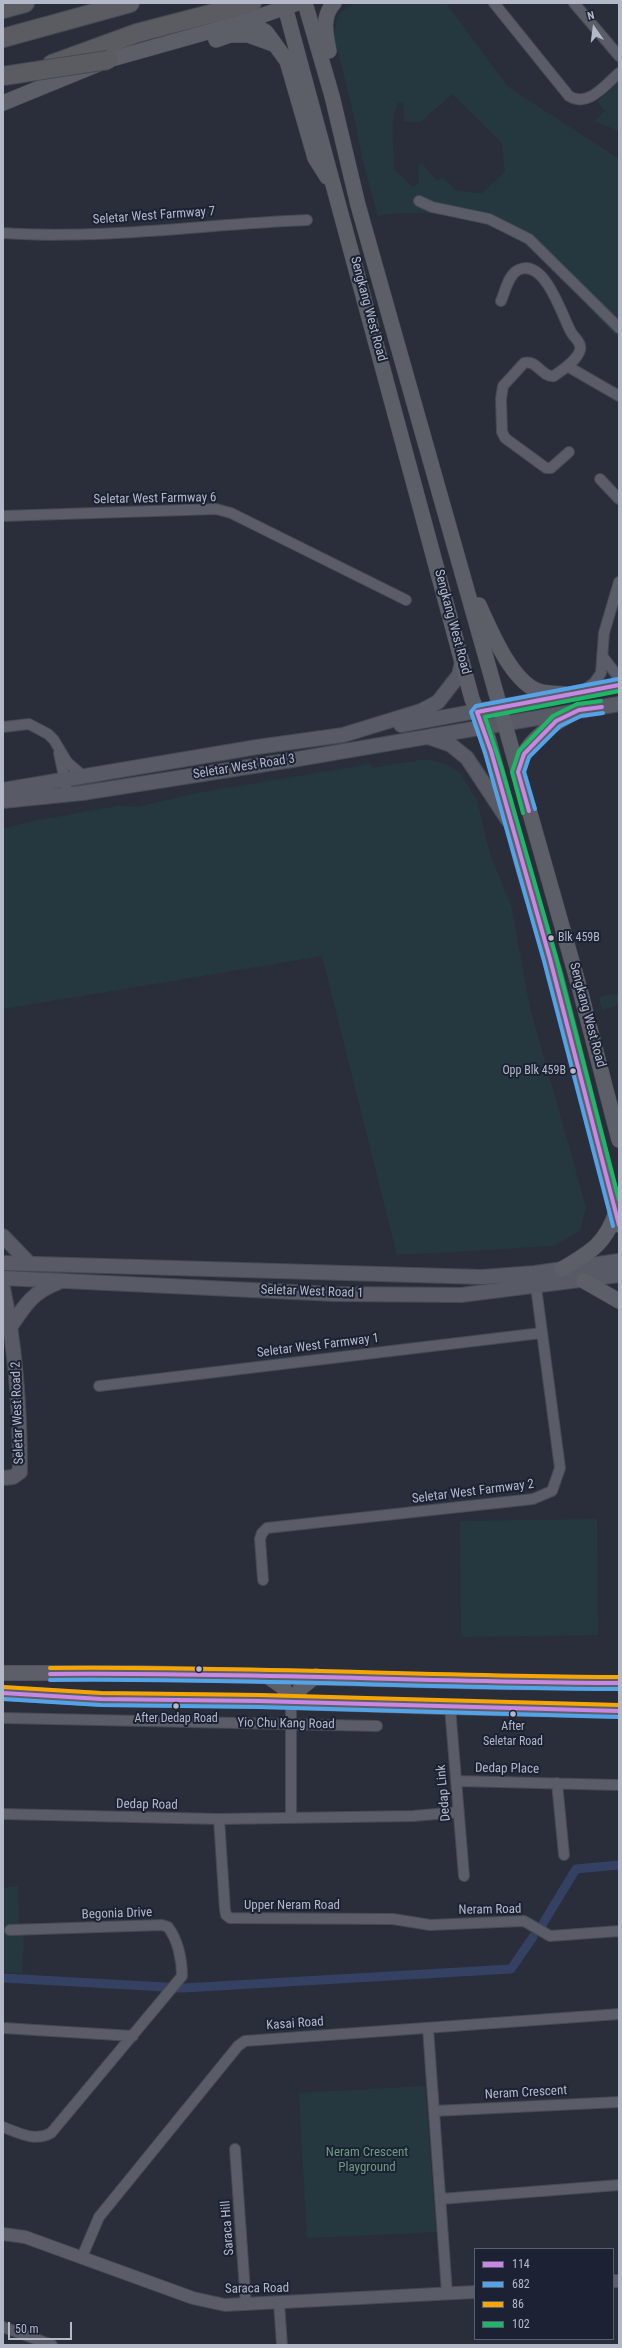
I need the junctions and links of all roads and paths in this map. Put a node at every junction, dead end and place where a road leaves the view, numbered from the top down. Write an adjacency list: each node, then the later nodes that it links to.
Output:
1 (25, 3): 8 (highway)
2 (130, 3): 11 (highway)
3 (252, 3): 17 (highway)
4 (494, 3): 15 (street)
5 (574, 3): 13 (street)
6 (289, 8): 10 (main road); 20 (main road, Sengkang West Road)
7 (307, 8): 18 (main road, Sengkang West Road)
8 (3, 9)
9 (331, 9): 18 (main road)
10 (243, 22): 12 (main road); 14 (main road)
11 (3, 38)
12 (273, 44): 19 (main road); 20 (main road)
13 (619, 56)
14 (108, 60): 16 (highway, bridge); 19 (main road, bridge)
15 (619, 74)
16 (3, 76)
17 (3, 82)
18 (332, 96): 32 (main road, Sengkang West Road)
19 (3, 104)
20 (335, 190): 36 (main road, Sengkang West Road)
21 (419, 201): 25 (street)
22 (307, 220): 23 (street, Seletar West Farmway 7)
23 (3, 233)
24 (501, 302): 26 (street)
25 (619, 328)
26 (567, 366): 27 (street); 28 (street)
27 (619, 396)
28 (569, 452)
29 (600, 479): 30 (street)
30 (619, 499)
31 (3, 516): 34 (street, Seletar West Farmway 6)
32 (460, 564): 40 (main road); 42 (main road, Sengkang West Road)
33 (619, 582): 35 (street)
34 (406, 600)
35 (603, 656): 37 (street); 39 (street)
36 (462, 662): 44 (main road, Sengkang West Road); 48 (main road, Seletar West Road 3)
37 (619, 678)
38 (619, 685): 39 (main road, Seletar West Road 3)
39 (583, 691): 40 (main road, Seletar West Road 3)
40 (564, 694): 42 (main road, Seletar West Road 3)
41 (619, 704): 43 (main road, Seletar West Road 3)
42 (499, 707): 44 (main road, Seletar West Road 3); 45 (main road, Sengkang West Road)
43 (579, 710): 45 (main road, Seletar West Road 3); 51 (main road)
44 (477, 712): 46 (main road, Sengkang West Road); 48 (main road, Seletar West Road 3)
45 (504, 722): 46 (main road, Seletar West Road 3); 51 (main road, Sengkang West Road)
46 (483, 726): 49 (main road, Seletar West Road 3); 57 (main road, Sengkang West Road)
47 (3, 728): 50 (street)
48 (343, 735): 52 (main road, Seletar West Road 3)
49 (427, 737): 55 (main road, Seletar West Road 3); 57 (main road)
50 (59, 749): 52 (street); 53 (street)
51 (518, 772): 58 (main road, Sengkang West Road)
52 (83, 776): 53 (main road, Seletar West Road 3)
53 (64, 779): 54 (main road, Seletar West Road 3); 55 (street)
54 (3, 790)
55 (82, 793): 56 (main road, Seletar West Road 3)
56 (3, 801)
57 (510, 822): 59 (main road, Sengkang West Road)
58 (619, 1140)
59 (617, 1218): 65 (main road)
60 (3, 1236): 63 (main road)
61 (619, 1261): 65 (main road, Seletar West Road 1)
62 (3, 1263): 63 (main road, Seletar West Road 1)
63 (30, 1264): 65 (main road, Seletar West Road 1)
64 (619, 1275): 68 (main road, Seletar West Road 1)
65 (563, 1276): 68 (main road, Seletar West Road 1); 70 (main road, Seletar West Road 1)
66 (3, 1278): 67 (main road, Seletar West Road 1)
67 (61, 1281): 70 (main road, Seletar West Road 1); 72 (main road)
68 (584, 1281): 71 (main road)
69 (3, 1288): 72 (main road, Seletar West Road 2)
70 (537, 1293): 73 (street, Seletar West Farmway 2)
71 (619, 1301)
72 (11, 1326): 75 (main road, Seletar West Road 2)
73 (541, 1333): 74 (street, Seletar West Farmway 1); 76 (street, Seletar West Farmway 2)
74 (99, 1386)
75 (3, 1478)
76 (262, 1580)
77 (3, 1673): 78 (main road)
78 (267, 1676): 79 (main road); 82 (main road)
79 (316, 1676): 80 (main road); 82 (main road)
80 (619, 1683)
81 (3, 1693): 82 (main road, Yio Chu Kang Road)
82 (291, 1702): 83 (main road, Yio Chu Kang Road); 86 (street)
83 (450, 1707): 84 (main road, Yio Chu Kang Road); 88 (street, Dedap Link)
84 (619, 1710)
85 (3, 1718): 86 (street, Yio Chu Kang Road)
86 (292, 1724): 87 (street, Yio Chu Kang Road); 93 (street)
87 (377, 1726)
88 (457, 1781): 89 (street, Dedap Place); 91 (street, Dedap Link)
89 (557, 1783): 90 (street, Dedap Place); 95 (street, Dedap Place)
90 (619, 1785)
91 (459, 1812): 93 (street, Dedap Road); 96 (street, Dedap Link)
92 (3, 1814): 94 (street, Dedap Road)
93 (290, 1817): 94 (street, Dedap Road)
94 (219, 1819): 97 (street, Upper Neram Road)
95 (564, 1855)
96 (464, 1876)
97 (430, 1925): 99 (street, Neram Road)
98 (10, 1930): 103 (street, Begonia Drive)
99 (619, 1931)
100 (619, 2014): 102 (street, Kasai Road)
101 (3, 2028): 103 (street)
102 (428, 2028): 105 (street); 111 (street, Kasai Road)
103 (133, 2036): 106 (street, Begonia Drive)
104 (619, 2102): 105 (street, Neram Crescent)
105 (434, 2111): 109 (street)
106 (3, 2127)
107 (235, 2149): 115 (street, Saraca Hill)
108 (619, 2185): 109 (street)
109 (440, 2199): 113 (street)
110 (3, 2234): 111 (street, Saraca Road)
111 (82, 2257): 115 (street, Saraca Road)
112 (474, 2292): 113 (street, Saraca Road)
113 (447, 2293): 114 (street, Saraca Road)
114 (278, 2303): 115 (street, Saraca Road); 118 (street)
115 (246, 2305)
116 (3, 2327): 117 (street)
117 (52, 2345)
118 (282, 2345)

